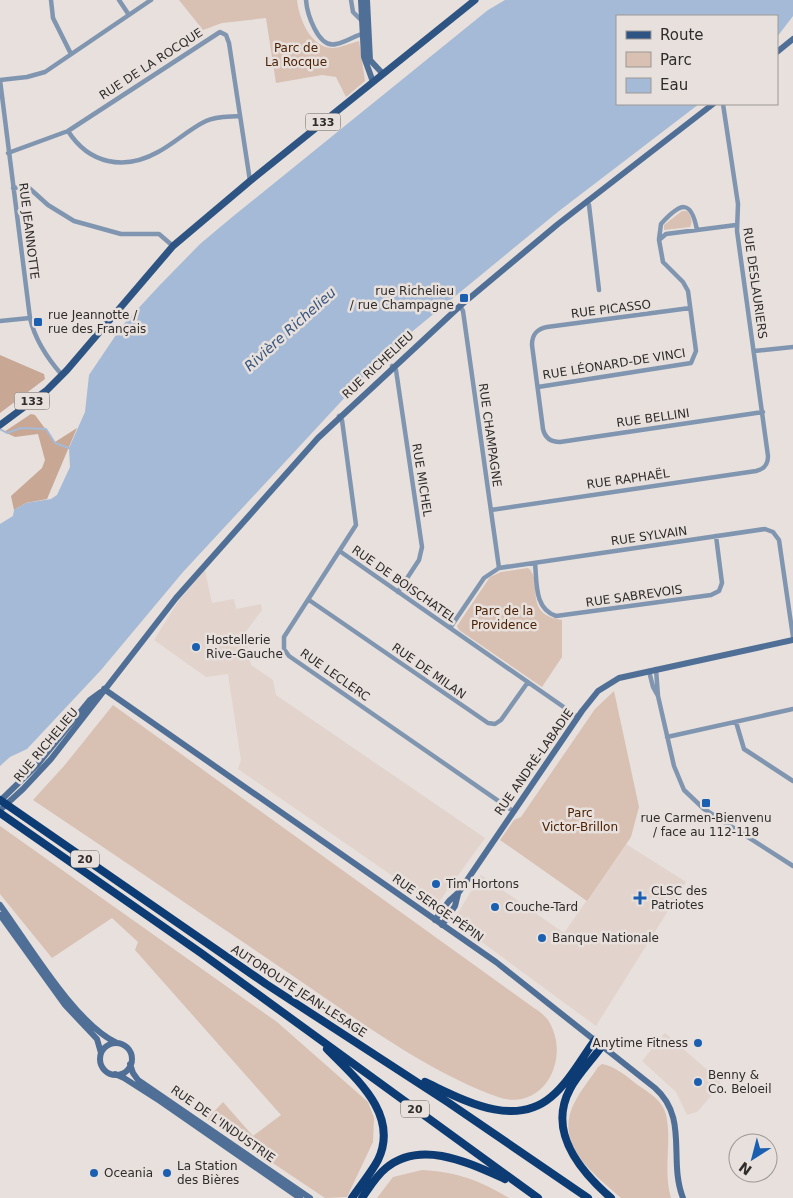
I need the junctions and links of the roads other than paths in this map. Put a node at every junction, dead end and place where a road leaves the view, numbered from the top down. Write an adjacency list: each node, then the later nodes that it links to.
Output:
1 (51, 0): 14 (street)
2 (119, 0): 9 (street)
3 (151, 0): 9 (street)
4 (306, 0): 11 (street)
5 (351, 0): 10 (street)
6 (361, 0): 10 (street)
7 (367, 0): 11 (street)
8 (475, 0): 15 (main road, 133)
9 (130, 15): 14 (street)
10 (362, 21): 11 (street)
11 (365, 34): 15 (street); 17 (street)
12 (793, 39): 13 (street)
13 (778, 51)
14 (71, 54): 16 (street)
15 (383, 74): 17 (main road, 133)
16 (0, 80): 22 (street, RUE JEANNOTTE)
17 (373, 82): 23 (main road, 133)
18 (711, 105): 25 (street, RUE RICHELIEU)
19 (723, 105): 26 (street, RUE DESLAURIERS)
20 (240, 116): 21 (street); 21 (street, RUE DE LA ROCQUE); 23 (street, RUE DE LA ROCQUE)
21 (68, 131): 22 (street, RUE DE LA ROCQUE)
22 (8, 153): 24 (street, RUE JEANNOTTE)
23 (250, 181): 29 (main road, 133)
24 (13, 188): 29 (street); 33 (street, RUE JEANNOTTE)
25 (587, 201): 30 (street); 31 (street, RUE RICHELIEU)
26 (736, 225): 27 (street); 36 (street, RUE DESLAURIERS)
27 (697, 230): 28 (street); 28 (street)
28 (659, 243): 32 (street)
29 (173, 246): 38 (main road, 133)
30 (599, 290)
31 (460, 306): 37 (street, RUE RICHELIEU); 44 (street, RUE CHAMPAGNE)
32 (690, 308): 39 (street, RUE LÉONARD-DE VINCI); 39 (street, RUE PICASSO)
33 (30, 318): 34 (street); 38 (street, RUE JEANNOTTE)
34 (0, 322)
35 (793, 347): 36 (street)
36 (754, 351): 40 (street, RUE DESLAURIERS)
37 (392, 366): 41 (street, RUE RICHELIEU); 49 (street, RUE MICHEL)
38 (62, 375): 42 (main road, 133)
39 (538, 387): 40 (street, RUE BELLINI)
40 (763, 412): 43 (street, RUE DESLAURIERS)
41 (339, 416): 46 (street, RUE LECLERC); 56 (street, RUE RICHELIEU)
42 (0, 424)
43 (766, 465): 44 (street, RUE RAPHAËL)
44 (491, 510): 48 (street, RUE CHAMPAGNE)
45 (716, 536): 47 (street, RUE SYLVAIN); 47 (street, RUE SABREVOIS); 52 (street, RUE SYLVAIN)
46 (341, 552): 49 (street, RUE DE BOISCHATEL); 50 (street, RUE LECLERC)
47 (535, 563): 48 (street, RUE SYLVAIN)
48 (499, 568): 51 (street)
49 (398, 592): 51 (street, RUE DE BOISCHATEL)
50 (308, 600): 55 (street, RUE DE MILAN); 65 (street, RUE LECLERC)
51 (450, 628): 55 (street, RUE DE BOISCHATEL)
52 (793, 638): 53 (street, RUE ANDRÉ-LABADIE)
53 (656, 669): 54 (street, RUE ANDRÉ-LABADIE); 57 (street)
54 (649, 671): 57 (street); 59 (street, RUE ANDRÉ-LABADIE)
55 (528, 682): 59 (street, RUE DE BOISCHATEL)
56 (104, 689): 63 (street, RUE RICHELIEU); 64 (street, RUE RICHELIEU); 70 (street, RUE SERGE-PÉPIN)
57 (658, 696): 61 (street)
58 (793, 709): 60 (street)
59 (578, 717): 65 (street, RUE ANDRÉ-LABADIE)
60 (736, 722): 61 (street); 62 (street)
61 (668, 737): 66 (street)
62 (793, 781)
63 (0, 800): 78 (highway, AUTOROUTE JEAN-LESAGE / 20)
64 (0, 811): 72 (highway, AUTOROUTE JEAN-LESAGE / 20)
65 (513, 811): 67 (street, RUE ANDRÉ-LABADIE)
66 (793, 866)
67 (459, 892): 70 (street, RUE ANDRÉ-LABADIE); 71 (street, RUE ANDRÉ-LABADIE)
68 (0, 904): 74 (street)
69 (0, 915): 76 (street)
70 (436, 920): 71 (street, RUE SERGE-PÉPIN)
71 (442, 925): 73 (street, RUE SERGE-PÉPIN)
72 (310, 1032): 80 (highway, AUTOROUTE JEAN-LESAGE / 20); 83 (highway)
73 (596, 1040): 75 (street, RUE SERGE-PÉPIN); 78 (highway)
74 (117, 1043): 76 (street); 77 (street)
75 (602, 1046): 87 (highway); 88 (street, RUE SERGE-PÉPIN)
76 (101, 1053): 79 (street)
77 (130, 1064): 79 (street); 82 (street, RUE DE L'INDUSTRIE)
78 (402, 1072): 86 (highway, AUTOROUTE JEAN-LESAGE / 20)
79 (114, 1074): 81 (street, RUE DE L'INDUSTRIE)
80 (521, 1186): 84 (highway); 85 (highway, AUTOROUTE JEAN-LESAGE / 20)
81 (300, 1198)
82 (310, 1198)
83 (352, 1198)
84 (362, 1198)
85 (538, 1198)
86 (588, 1198)
87 (611, 1198)
88 (683, 1198)

